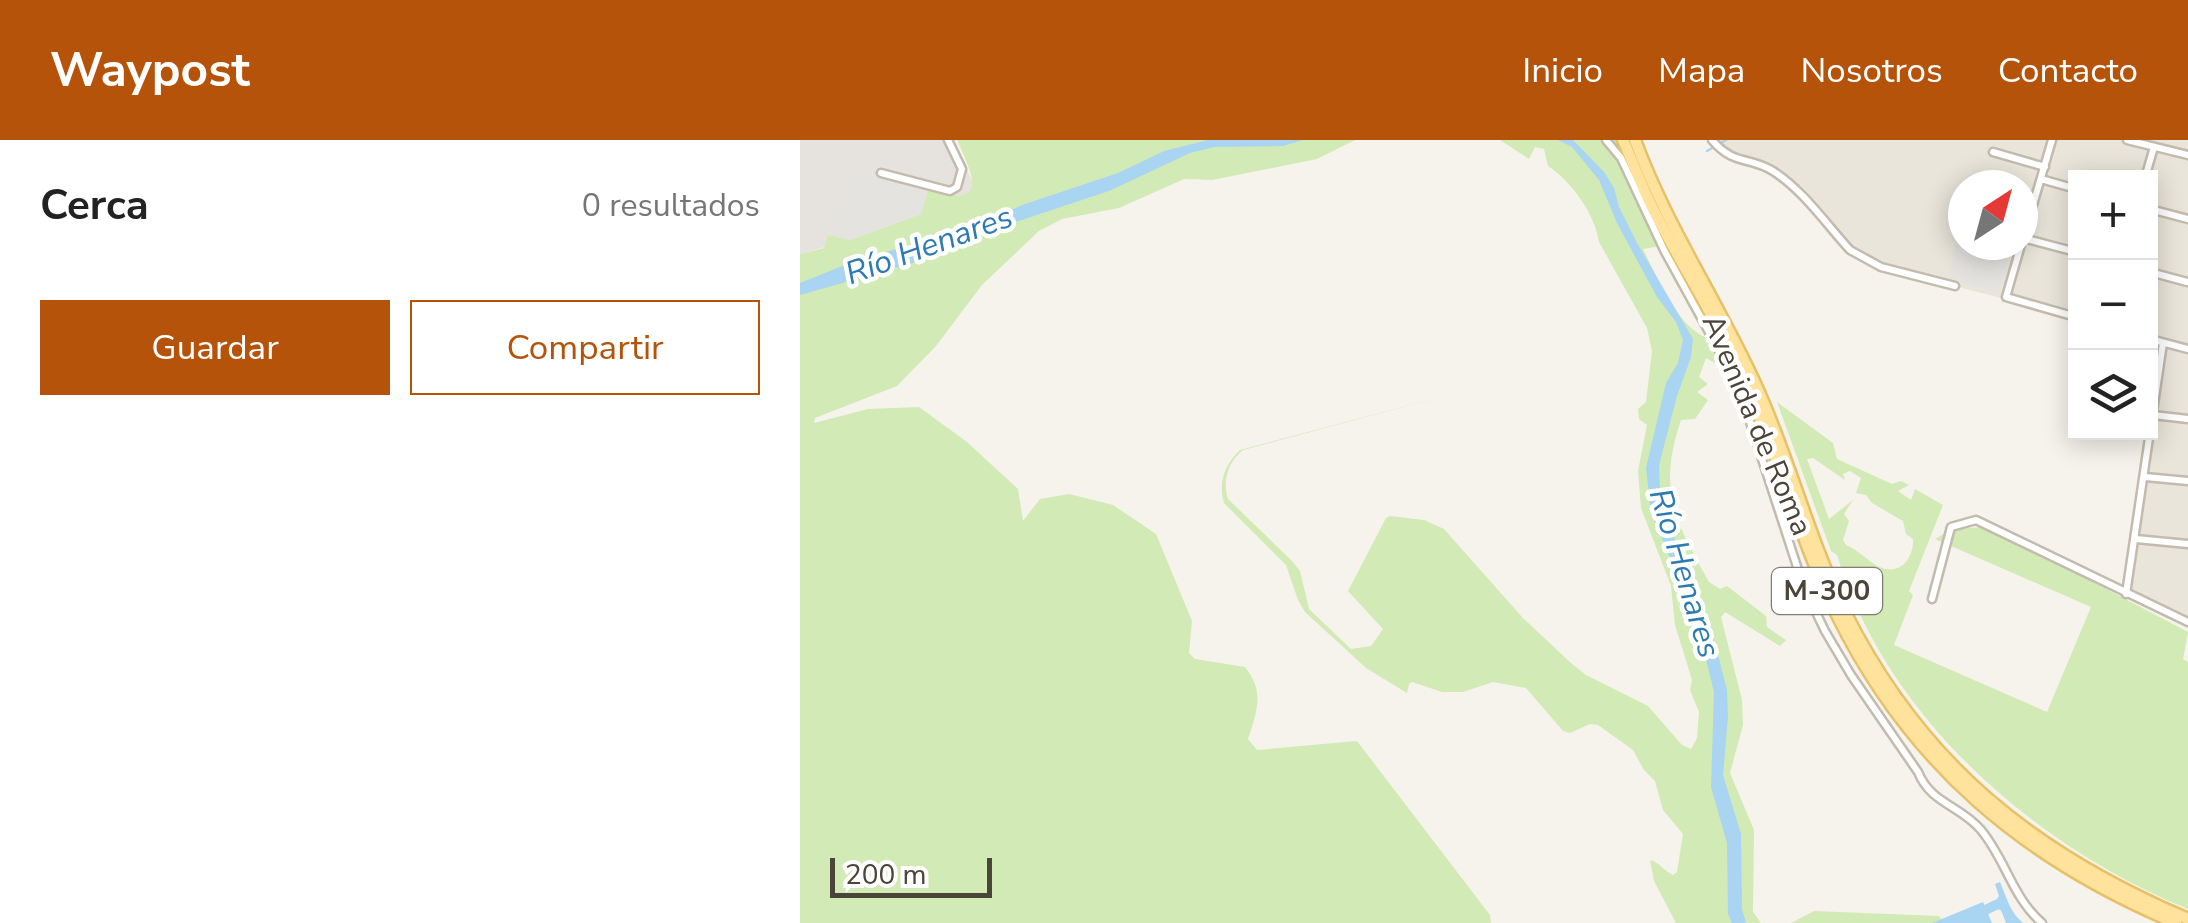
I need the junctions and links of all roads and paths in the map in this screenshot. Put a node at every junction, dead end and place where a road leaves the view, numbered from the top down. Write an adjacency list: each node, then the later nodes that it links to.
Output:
1 (948, 140): 13 (street)
2 (1606, 140): 41 (street)
3 (1623, 140): 42 (main road, Avenida de Roma / M-300)
4 (1635, 140): 40 (main road, Avenida de Roma / M-300)
5 (2052, 140): 11 (street)
6 (2127, 140): 8 (street)
7 (1715, 144): 24 (street)
8 (2154, 147): 10 (street); 12 (street)
9 (1993, 152): 11 (street)
10 (2188, 155)
11 (2045, 166): 14 (street)
12 (2147, 170)
13 (882, 173)
14 (2041, 180): 15 (street); 16 (street)
15 (2068, 187)
16 (2038, 190)
17 (2158, 211): 18 (street)
18 (2188, 219)
19 (2038, 244): 20 (street)
20 (2068, 250)
21 (2017, 260): 25 (street)
22 (2158, 274): 23 (street)
23 (2187, 282)
24 (1955, 286)
25 (2068, 315)
26 (2158, 341): 27 (street)
27 (2164, 343): 28 (street); 29 (street)
28 (2188, 349)
29 (2158, 382)
30 (2158, 416): 31 (street)
31 (2188, 419)
32 (2150, 440): 33 (street)
33 (2145, 477): 34 (street); 35 (street)
34 (2188, 481)
35 (2136, 539): 36 (street); 37 (street)
36 (2188, 544)
37 (2126, 594): 38 (street); 39 (street)
38 (1932, 599)
39 (2188, 622)
40 (2188, 919)
41 (2042, 923)
42 (2176, 923)

